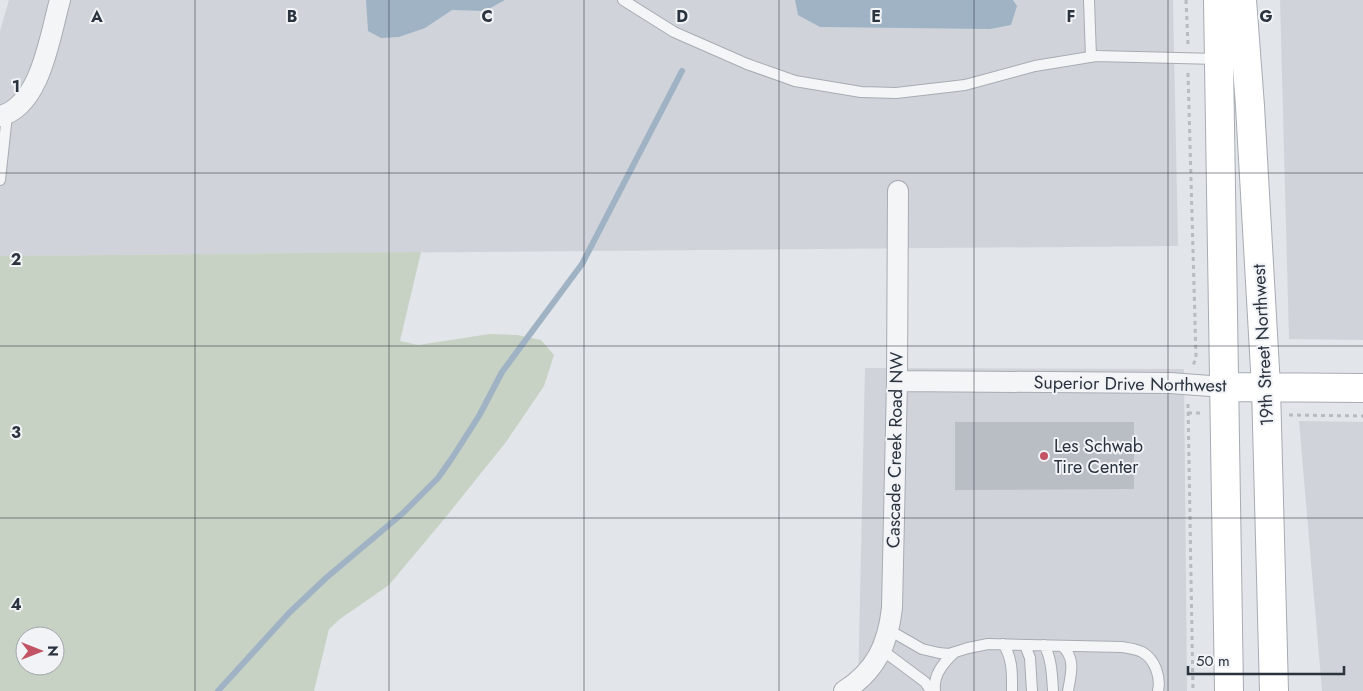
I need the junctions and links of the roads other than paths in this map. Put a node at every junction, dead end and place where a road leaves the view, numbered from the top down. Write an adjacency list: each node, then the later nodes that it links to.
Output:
1 (60, 0): 8 (street)
2 (623, 0): 6 (lane)
3 (1089, 0): 6 (lane)
4 (1218, 0): 7 (street, 19th Street Northwest)
5 (1242, 0): 7 (street, 19th Street Northwest)
6 (1091, 57): 7 (lane)
7 (1232, 60): 12 (street, 19th Street Northwest); 13 (street, 19th Street Northwest)
8 (4, 116): 9 (lane)
9 (0, 180)
10 (898, 191): 11 (street, Cascade Creek Road NW)
11 (897, 381): 12 (street, Superior Drive Northwest); 15 (street, Cascade Creek Road NW)
12 (1224, 387): 13 (street, Superior Drive Northwest); 30 (street, 19th Street Northwest)
13 (1266, 387): 14 (street, Superior Drive Northwest); 31 (street, 19th Street Northwest)
14 (1363, 388)
15 (889, 630): 20 (street, Cascade Creek Road NW); 21 (lane)
16 (1003, 644): 17 (lane); 21 (lane); 25 (lane)
17 (1025, 645): 18 (lane); 26 (lane)
18 (1044, 645): 19 (lane); 27 (lane)
19 (1062, 646): 28 (lane); 29 (lane)
20 (882, 650): 22 (street, Cascade Creek Road NW); 23 (lane)
21 (954, 652): 24 (lane)
22 (844, 691)
23 (931, 691)
24 (935, 691)
25 (1012, 691)
26 (1032, 691)
27 (1052, 691)
28 (1068, 691)
29 (1158, 691)
30 (1229, 691)
31 (1274, 691)

